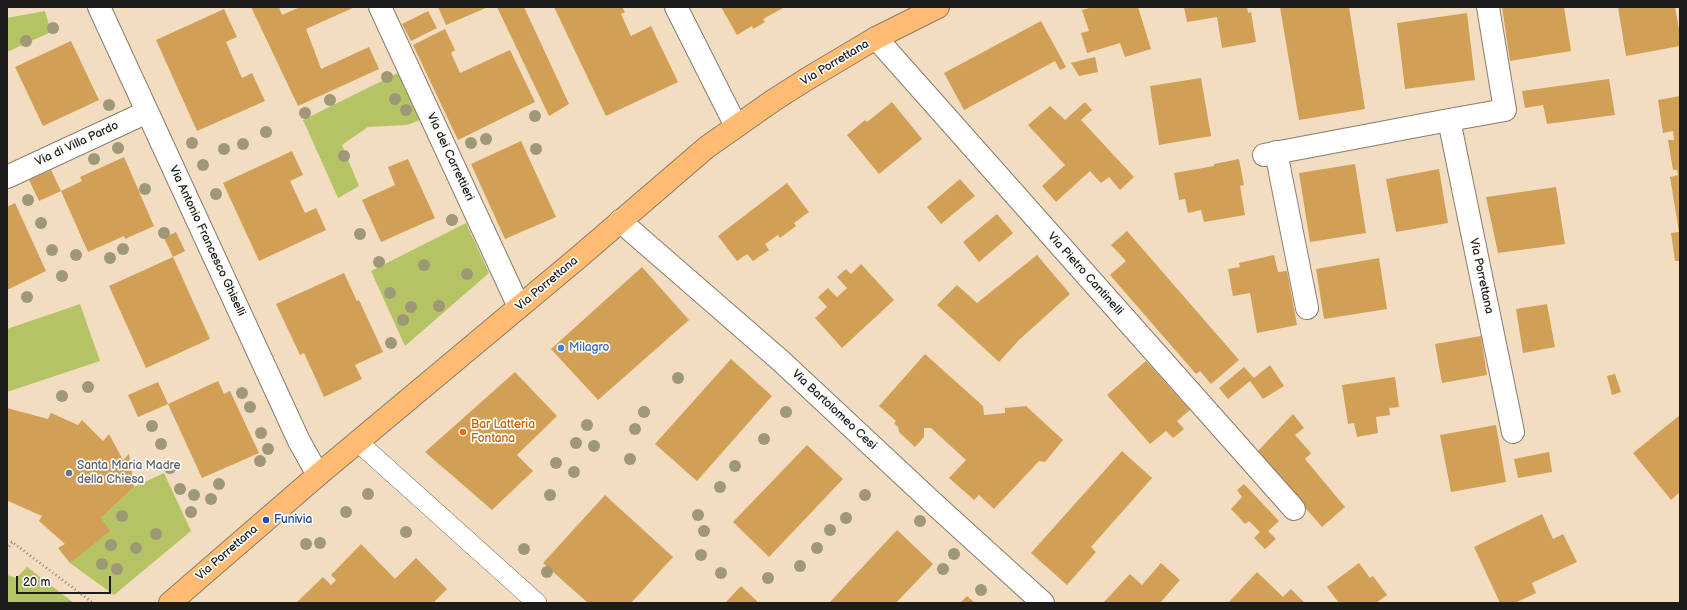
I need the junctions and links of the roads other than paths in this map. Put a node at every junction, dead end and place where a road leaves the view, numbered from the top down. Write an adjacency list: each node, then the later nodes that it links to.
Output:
1 (99, 7): 7 (street, Via Antonio Francesco Ghiselli)
2 (380, 7): 12 (street, Via dei Carrettieri)
3 (676, 7): 9 (street)
4 (938, 7): 6 (main road, Via Porrettana)
5 (1488, 7): 8 (street)
6 (876, 38): 9 (main road, Via Porrettana); 17 (street, Via Pietro Cantinelli)
7 (147, 112): 10 (street, Via di Villa Pardo); 16 (street, Via Antonio Francesco Ghiselli)
8 (1448, 120): 13 (street); 14 (street, Via Porrettana)
9 (736, 126): 11 (main road, Via Porrettana)
10 (7, 177)
11 (620, 221): 12 (main road, Via Porrettana); 20 (street, Via Bartolomeo Cesi)
12 (519, 307): 15 (main road, Via Porrettana)
13 (1307, 308)
14 (1513, 432)
15 (358, 442): 16 (main road, Via Porrettana); 19 (lane)
16 (318, 475): 18 (main road, Via Porrettana)
17 (1294, 509)
18 (171, 603)
19 (537, 603)
20 (1043, 603)

